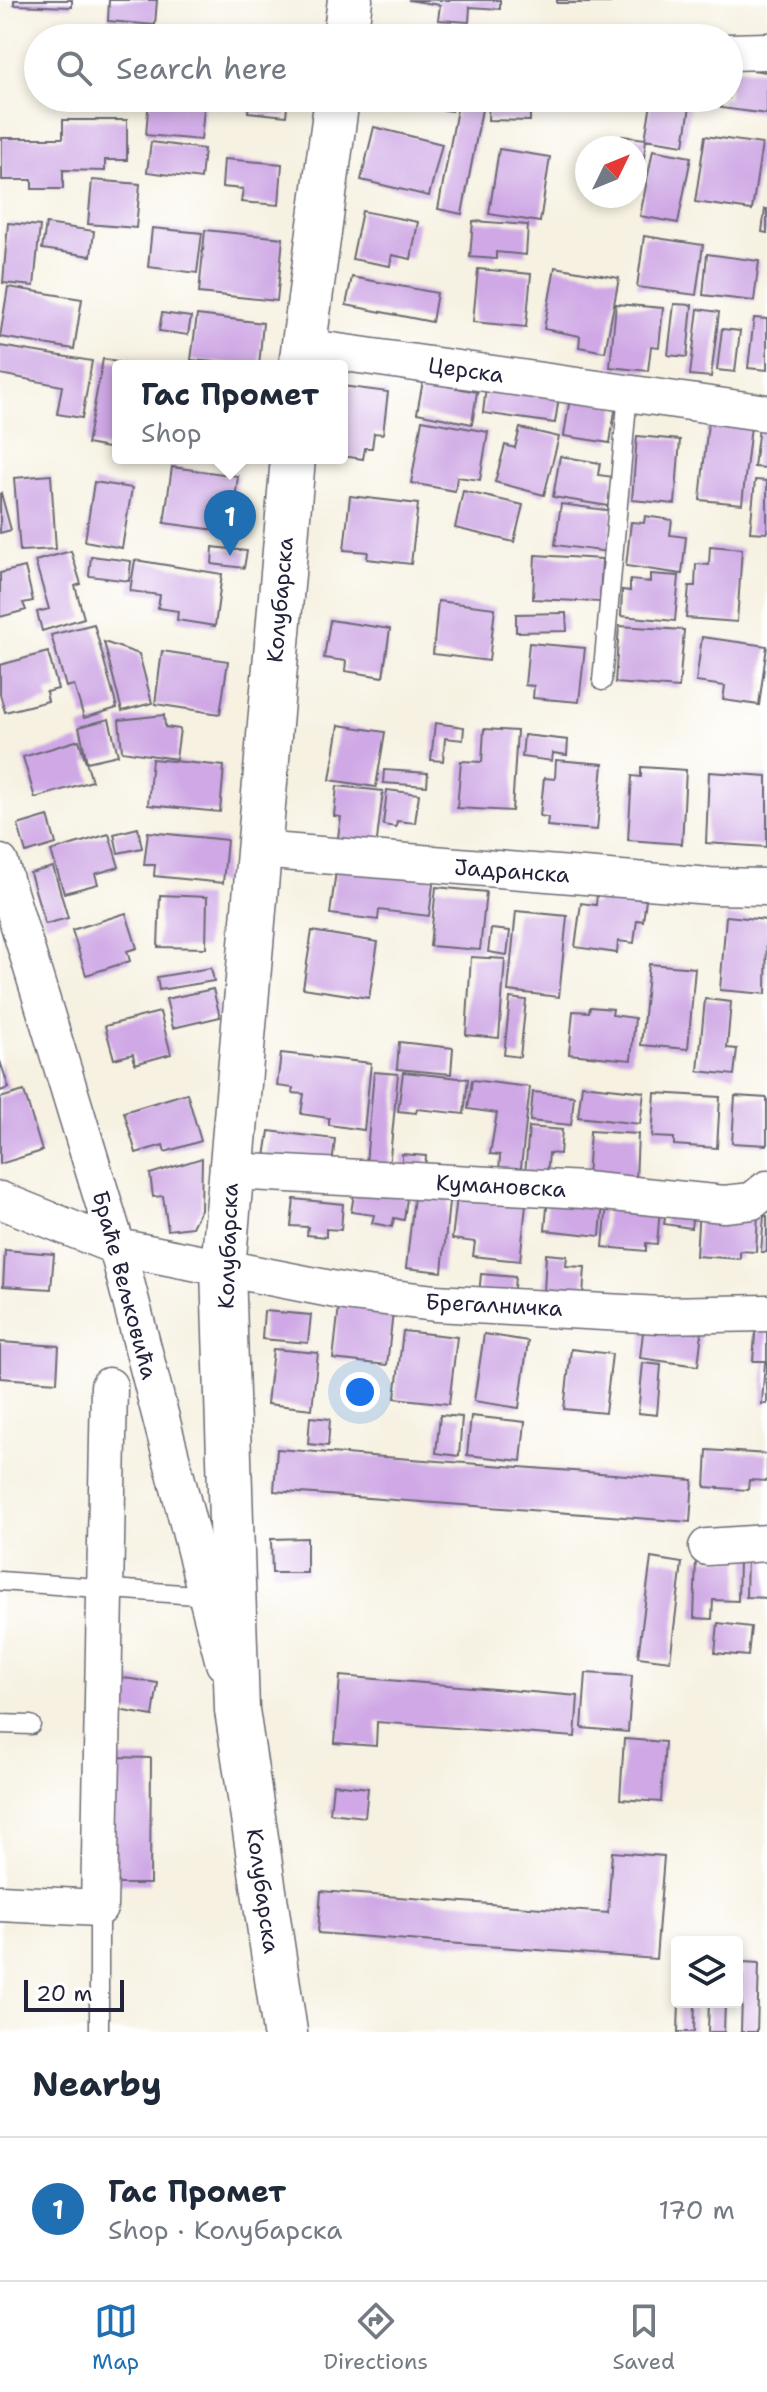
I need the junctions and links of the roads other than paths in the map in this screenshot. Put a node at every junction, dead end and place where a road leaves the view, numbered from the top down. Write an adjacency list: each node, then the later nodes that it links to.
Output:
1 (350, 0): 2 (main road)
2 (347, 24)
3 (767, 51): 4 (street)
4 (743, 52)
5 (335, 112): 6 (main road)
6 (302, 356): 7 (street, Церска)
7 (337, 360)
8 (348, 361): 9 (street, Церска)
9 (628, 393): 10 (street, Церска); 12 (lane)
10 (767, 413)
11 (292, 464): 13 (main road, Колубарска)
12 (602, 681)
13 (258, 850): 15 (street, Јадранска); 16 (main road, Колубарска)
14 (0, 863): 19 (street, Браће Вељковића)
15 (767, 887)
16 (231, 1171): 17 (street, Кумановска); 20 (main road, Колубарска)
17 (767, 1189)
18 (0, 1200): 19 (street, Брегалничка)
19 (117, 1247): 20 (street, Брегалничка); 27 (street, Браће Вељковића)
20 (223, 1269): 21 (street, Брегалничка); 27 (main road, Колубарска)
21 (767, 1313)
22 (109, 1386): 26 (street)
23 (767, 1543): 24 (street)
24 (707, 1547)
25 (0, 1581): 26 (lane)
26 (105, 1587): 27 (lane); 31 (street)
27 (220, 1596): 33 (main road, Колубарска)
28 (0, 1724): 29 (lane)
29 (31, 1725)
30 (0, 1903): 31 (street)
31 (99, 1908): 32 (lane)
32 (99, 2032)
33 (285, 2032)

